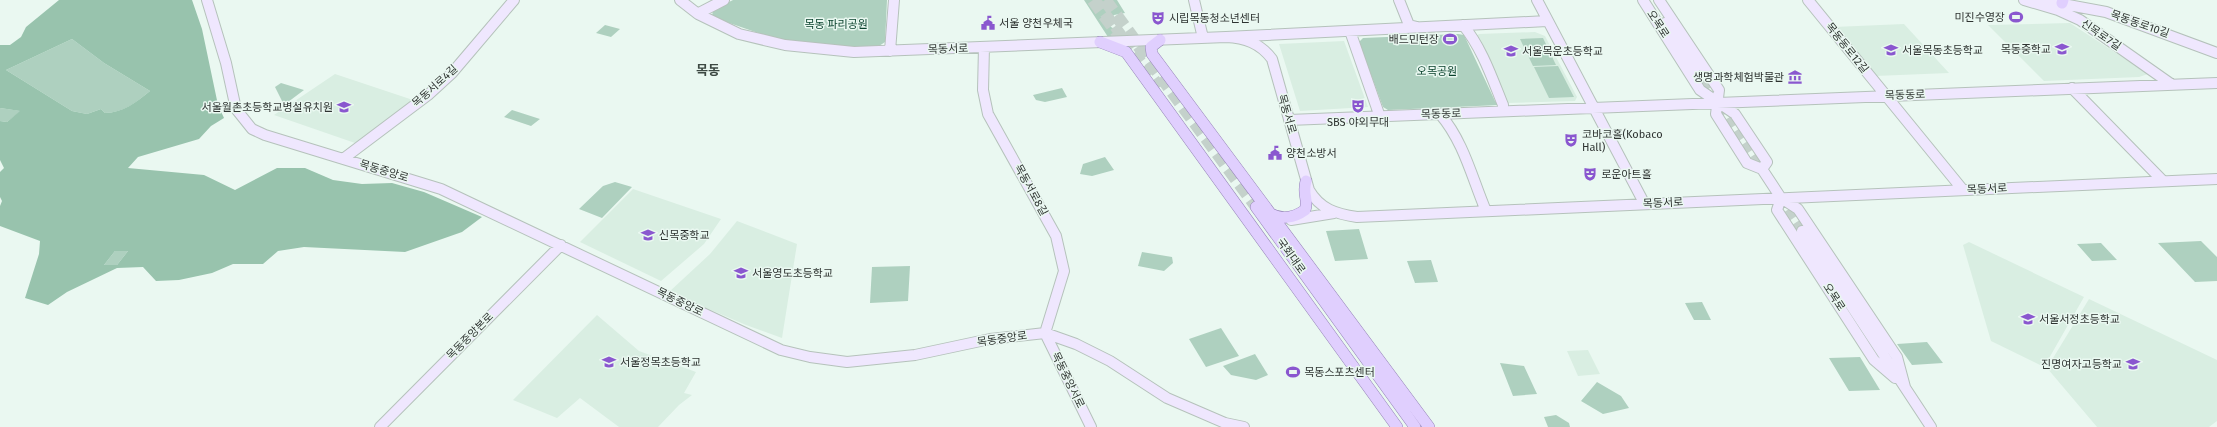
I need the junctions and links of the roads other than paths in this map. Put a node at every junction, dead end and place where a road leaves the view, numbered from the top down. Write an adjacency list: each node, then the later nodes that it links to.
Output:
1 (207, 0): 42 (main road, 목동중앙로)
2 (514, 0): 42 (main road, 목동서로4길)
3 (680, 0): 16 (main road, 목동서로)
4 (724, 0): 16 (main road)
5 (894, 0): 27 (main road)
6 (1194, 0): 23 (main road)
7 (1399, 0): 20 (main road)
8 (1537, 0): 18 (main road)
9 (1643, 0): 29 (main road, 오목로)
10 (1650, 0): 29 (main road, 오목로)
11 (1659, 0): 30 (main road, 오목로)
12 (1808, 0): 35 (main road, 목동동로12길)
13 (2024, 0): 17 (main road, 신목로7길)
14 (2042, 0): 15 (main road, 목동동로10길)
15 (2062, 1): 17 (main road); 28 (main road, 목동동로10길)
16 (699, 13): 27 (main road, 목동서로)
17 (2080, 20): 32 (main road, 신목로7길)
18 (1547, 21): 19 (main road, 목동서로); 37 (main road)
19 (1463, 25): 20 (main road, 목동서로); 38 (main road)
20 (1417, 28): 21 (main road, 목동서로)
21 (1350, 31): 22 (main road, 목동서로); 40 (main road)
22 (1226, 37): 23 (main road, 목동서로); 41 (main road, 목동서로)
23 (1203, 38): 24 (main road, 목동서로)
24 (1160, 40): 25 (main road, 목동서로); 33 (main road)
25 (1100, 42): 26 (main road, 목동서로); 33 (main road)
26 (984, 47): 27 (main road, 목동서로); 57 (main road, 목동서로8길)
27 (890, 51)
28 (2217, 53)
29 (1690, 68): 30 (main road); 36 (main road, 오목로)
30 (1706, 70): 36 (main road, 오목로)
31 (2217, 83): 32 (main road, 목동동로)
32 (2171, 84): 34 (main road, 목동동로)
33 (1162, 85): 51 (main road); 59 (main road); 64 (main road, 국회대로); 65 (main road, 국회대로)
34 (2072, 88): 35 (main road, 목동동로); 46 (main road)
35 (1886, 96): 36 (main road, 목동동로); 47 (main road, 목동동로12길)
36 (1718, 103): 37 (main road, 목동동로); 43 (main road, 오목로); 43 (main road, 오목로)
37 (1594, 108): 38 (main road, 목동동로); 49 (main road)
38 (1503, 112): 39 (main road, 목동동로)
39 (1440, 114): 40 (main road, 목동동로); 50 (main road)
40 (1380, 116): 41 (main road, 목동동로)
41 (1289, 120): 45 (main road, 목동서로)
42 (343, 159): 56 (main road, 목동중앙로)
43 (1762, 169): 48 (main road, 오목로)
44 (2217, 179): 46 (main road, 목동서로)
45 (1306, 181): 51 (main road); 52 (main road, 목동서로)
46 (2163, 181): 47 (main road, 목동서로)
47 (1963, 190): 48 (main road, 목동서로)
48 (1781, 198): 49 (main road, 목동서로); 53 (main road, 오목로); 54 (main road, 오목로)
49 (1641, 204): 50 (main road, 목동서로)
50 (1486, 211): 52 (main road, 목동서로)
51 (1268, 212): 55 (main road)
52 (1336, 214): 55 (main road)
53 (1786, 223): 54 (main road); 58 (main road, 오목로)
54 (1805, 227): 58 (main road, 오목로)
55 (1282, 229): 66 (main road)
56 (561, 245): 57 (main road, 목동중앙로); 60 (main road, 목동중앙본로)
57 (1045, 333): 61 (main road, 목동중앙서로); 62 (main road, 목동중앙로)
58 (1905, 387): 67 (main road, 오목로)
59 (1390, 422): 63 (main road)
60 (380, 427)
61 (1091, 427)
62 (1244, 427)
63 (1397, 427)
64 (1405, 427)
65 (1415, 427)
66 (1429, 427)
67 (1931, 427)

